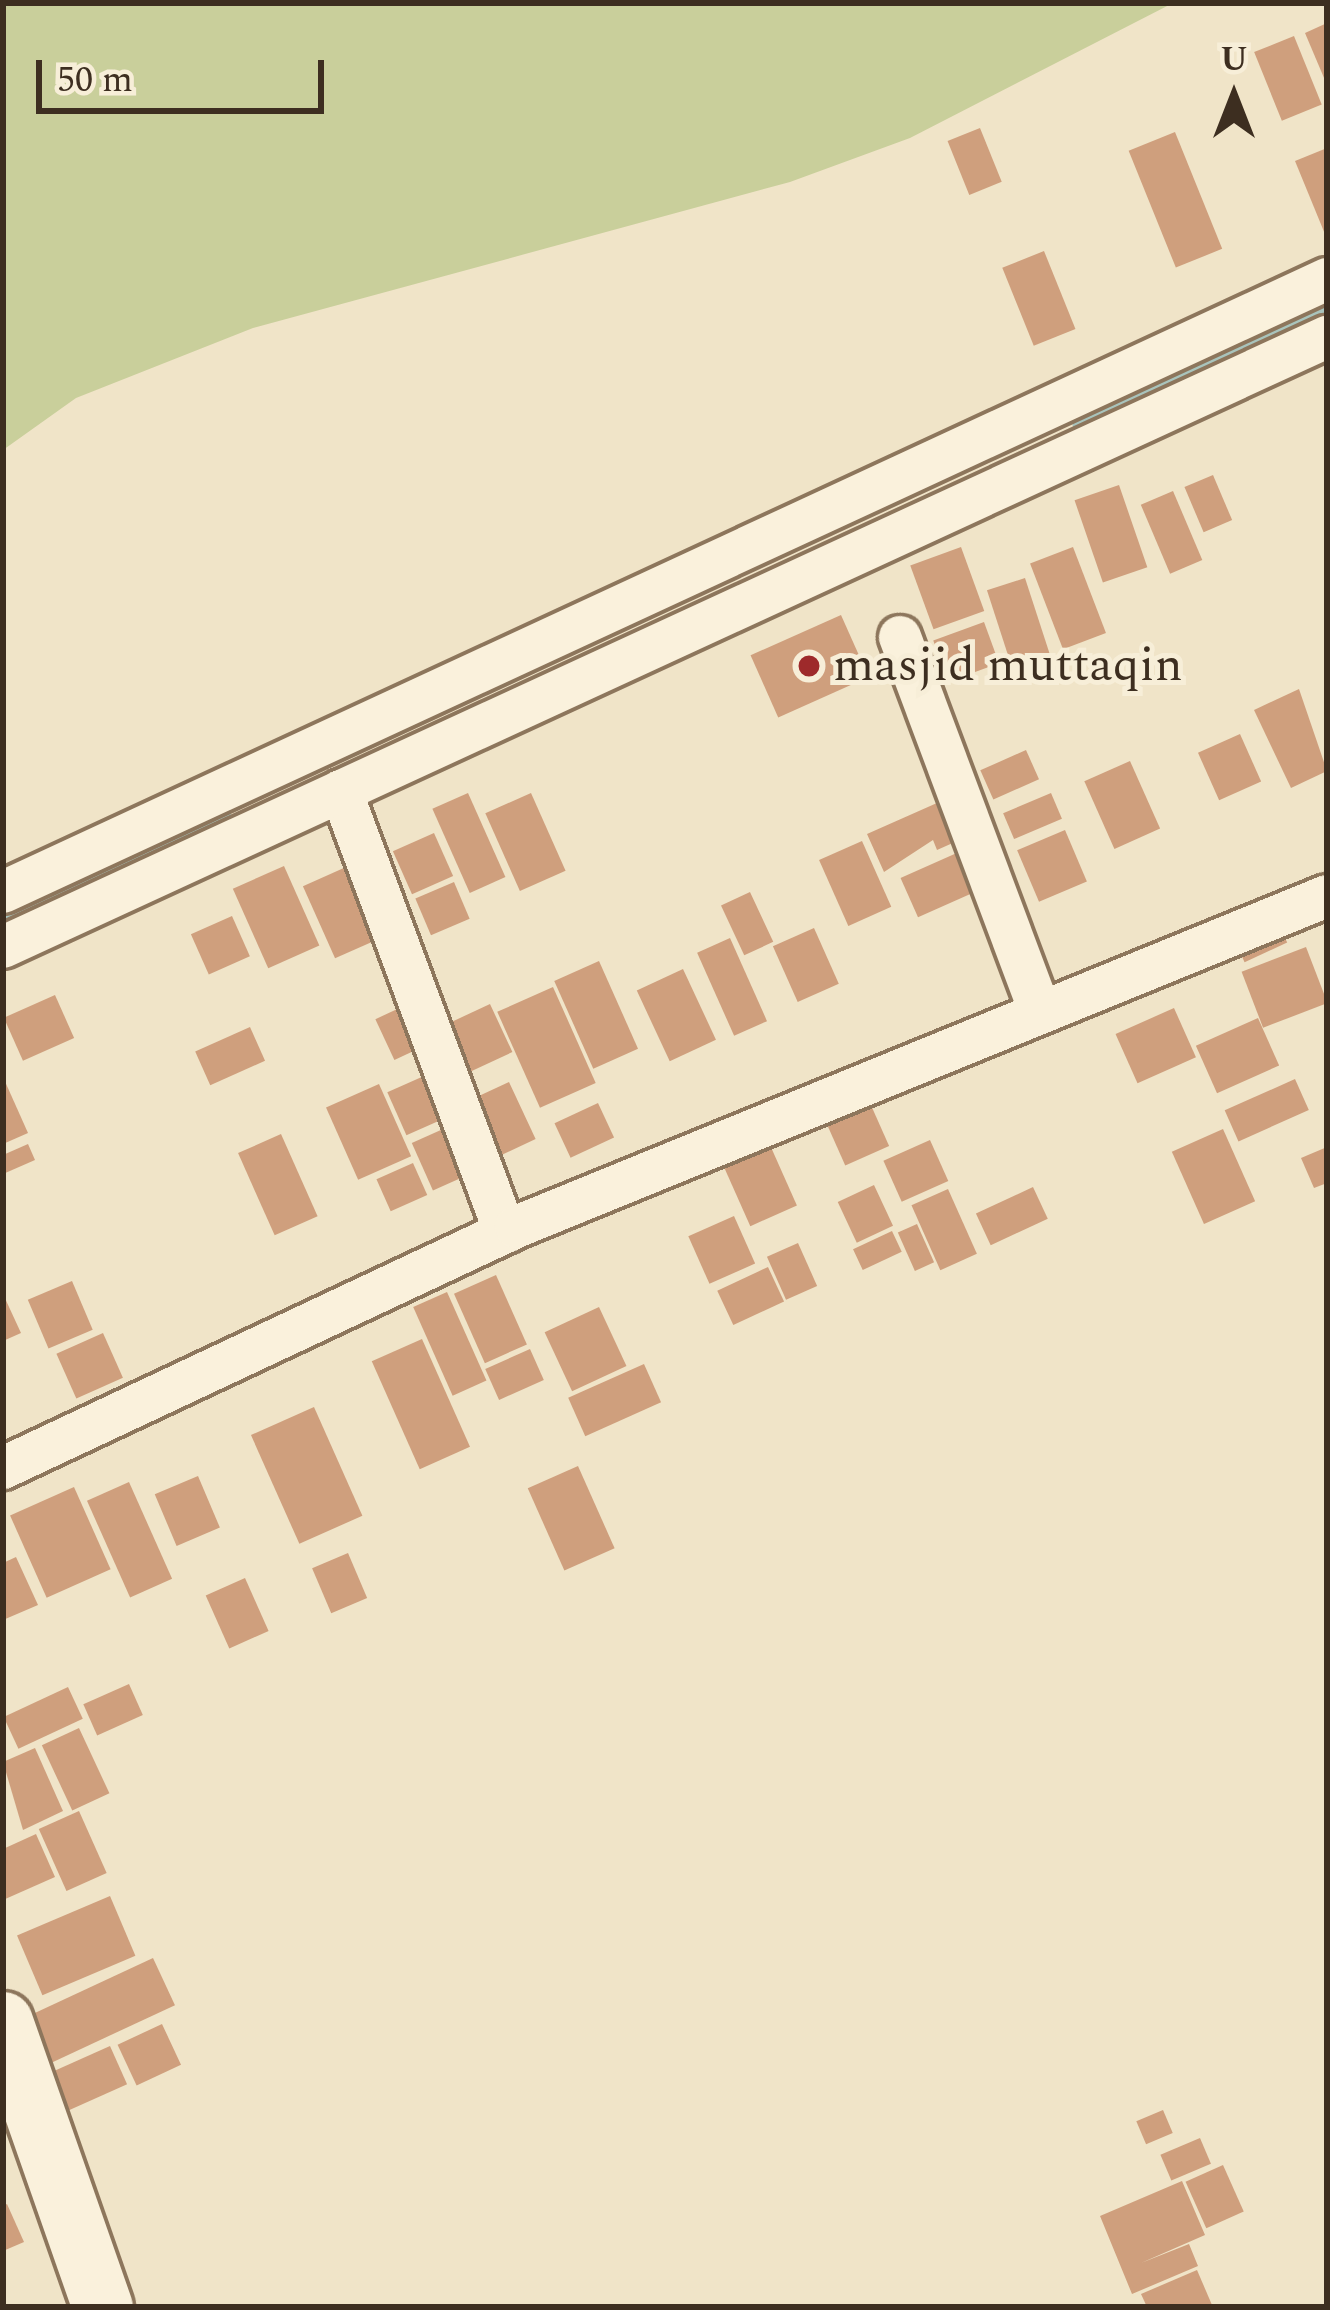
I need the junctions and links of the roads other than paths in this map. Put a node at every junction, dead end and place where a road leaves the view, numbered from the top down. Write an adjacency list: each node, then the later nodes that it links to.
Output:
1 (1327, 279): 5 (street)
2 (1327, 337): 4 (street)
3 (900, 637): 8 (street)
4 (340, 791): 7 (street); 9 (street)
5 (3, 892)
6 (1327, 896): 8 (street)
7 (3, 947)
8 (1038, 1007): 9 (street)
9 (505, 1232): 10 (street)
10 (3, 1468)
11 (3, 2022): 12 (street)
12 (103, 2307)

